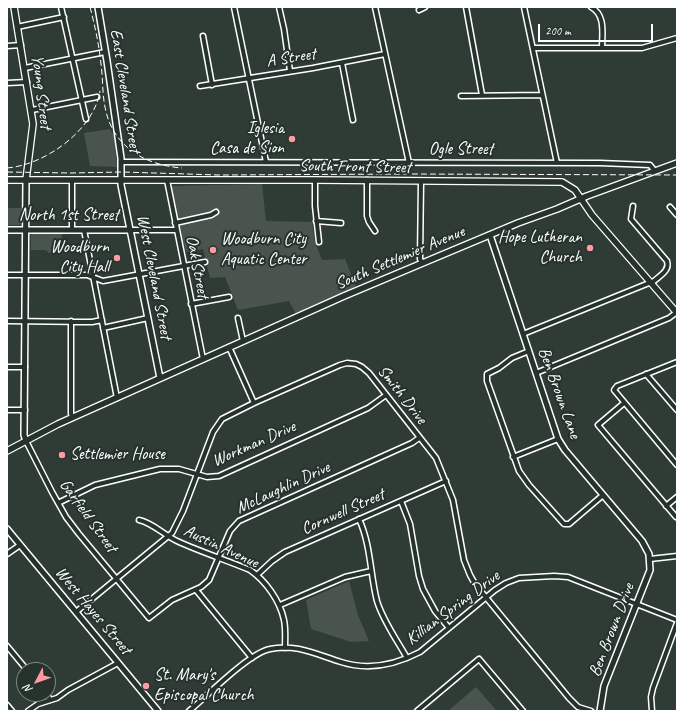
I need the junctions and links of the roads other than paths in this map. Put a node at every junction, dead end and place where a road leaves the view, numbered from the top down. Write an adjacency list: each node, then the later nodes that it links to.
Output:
1 (14, 7): 13 (main road, Young Street)
2 (61, 7): 12 (street)
3 (98, 7): 20 (street, East Cleveland Street)
4 (234, 7): 26 (street)
5 (279, 7): 25 (street)
6 (375, 7): 21 (street)
7 (424, 7): 11 (street)
8 (466, 7): 31 (street)
9 (524, 7): 18 (street)
10 (591, 7): 19 (street)
11 (419, 10)
12 (64, 17): 13 (street); 22 (street)
13 (18, 27): 16 (main road, Young Street)
14 (202, 36): 29 (street)
15 (677, 38): 19 (street)
16 (21, 45): 17 (street); 24 (main road, Young Street)
17 (7, 46)
18 (533, 48): 19 (street); 32 (street)
19 (602, 48)
20 (106, 52): 22 (street); 39 (street, East Cleveland Street)
21 (385, 54): 23 (street, A Street); 41 (street)
22 (73, 58): 24 (street); 35 (street)
23 (342, 63): 25 (street, A Street); 38 (street)
24 (25, 68): 27 (main road, Young Street)
25 (290, 71): 26 (street, A Street)
26 (248, 79): 29 (street, A Street); 40 (street)
27 (27, 82): 28 (street); 36 (main road, Young Street)
28 (7, 83)
29 (212, 85): 30 (street, A Street)
30 (200, 86)
31 (482, 95): 32 (street); 34 (street)
32 (542, 95): 42 (street)
33 (97, 96): 35 (street)
34 (461, 96)
35 (81, 99): 36 (street); 37 (street)
36 (32, 110): 46 (main road, Young Street)
37 (86, 118)
38 (353, 120)
39 (121, 162): 40 (street, Ogle Street); 48 (street, East Cleveland Street)
40 (266, 162): 41 (street, Ogle Street)
41 (409, 163): 42 (street, Ogle Street)
42 (557, 163): 44 (street, Ogle Street)
43 (677, 163): 44 (main road, South Settlemier Avenue)
44 (654, 170): 53 (main road, South Settlemier Avenue)
45 (7, 180): 46 (main road, South Front Street)
46 (26, 180): 47 (main road, South Front Street); 62 (street, Garfield Street)
47 (72, 180): 48 (main road, South Front Street); 63 (street)
48 (121, 180): 49 (main road, South Front Street); 65 (street, West Cleveland Street)
49 (167, 180): 50 (main road, South Front Street); 59 (street, Oak Street)
50 (315, 180): 51 (main road, South Front Street); 58 (street)
51 (367, 180): 52 (main road, South Front Street); 67 (street)
52 (422, 181): 53 (main road, South Front Street); 71 (street)
53 (581, 198): 68 (main road, South Settlemier Avenue); 77 (main road, South Front Street)
54 (634, 206): 77 (street)
55 (670, 207): 57 (street)
56 (216, 212): 59 (street)
57 (677, 215)
58 (316, 221): 60 (street); 69 (street)
59 (175, 223): 66 (street, Oak Street)
60 (341, 223)
61 (7, 230): 62 (street, North 1st Street)
62 (26, 230): 63 (street, North 1st Street); 75 (street, Garfield Street)
63 (72, 230): 64 (street, North 1st Street)
64 (84, 230): 65 (street, North 1st Street); 76 (street)
65 (130, 230): 66 (street); 73 (street, West Cleveland Street)
66 (176, 230): 72 (street, Oak Street)
67 (376, 231)
68 (490, 236): 71 (main road, South Settlemier Avenue); 88 (street, Ben Brown Lane)
69 (318, 242)
70 (205, 262): 72 (street)
71 (422, 264): 89 (main road, South Settlemier Avenue)
72 (184, 265): 73 (street); 79 (street, Oak Street)
73 (139, 274): 76 (street); 81 (street, West Cleveland Street)
74 (7, 275): 75 (street)
75 (26, 275): 76 (street); 86 (street, Garfield Street)
76 (93, 277): 84 (street)
77 (650, 282): 80 (main road, South Front Street); 88 (street)
78 (228, 297): 79 (street)
79 (191, 304): 92 (street, Oak Street)
80 (677, 313): 96 (street)
81 (148, 318): 87 (street); 98 (street, West Cleveland Street)
82 (238, 318): 89 (street)
83 (71, 320): 84 (street); 86 (street); 106 (street)
84 (102, 320): 87 (street)
85 (7, 321): 86 (street)
86 (26, 321): 95 (street, Garfield Street)
87 (103, 328): 100 (street)
88 (523, 334): 91 (street, Ben Brown Lane)
89 (243, 341): 90 (main road, South Settlemier Avenue)
90 (229, 347): 92 (main road, South Settlemier Avenue); 101 (street)
91 (529, 351): 96 (street, Ben Brown Lane); 111 (street)
92 (204, 359): 98 (main road, South Settlemier Avenue)
93 (677, 362): 97 (street)
94 (7, 367): 95 (street)
95 (25, 367): 104 (street, Garfield Street)
96 (536, 373): 108 (street, Ben Brown Lane)
97 (646, 374): 102 (street); 105 (street)
98 (160, 378): 100 (main road, South Settlemier Avenue)
99 (386, 395): 101 (street, Smith Drive); 107 (street, Smith Drive); 113 (street, Workman Drive)
100 (117, 398): 106 (main road, South Settlemier Avenue)
101 (254, 403): 113 (street, Smith Drive)
102 (624, 403): 112 (street); 119 (street)
103 (7, 410): 104 (street)
104 (25, 410): 109 (street, Garfield Street)
105 (677, 410)
106 (72, 418): 109 (main road, South Settlemier Avenue)
107 (419, 438): 114 (street, Smith Drive); 128 (street, McLaughlin Drive)
108 (558, 439): 111 (street); 115 (street, Ben Brown Lane)
109 (26, 441): 110 (main road, South Settlemier Avenue); 118 (street, Garfield Street)
110 (7, 451)
111 (513, 457): 115 (street)
112 (677, 465)
113 (197, 474): 118 (street, Workman Drive); 124 (street, Smith Drive)
114 (446, 481): 117 (street, Cornwell Street); 134 (street, Smith Drive)
115 (603, 495): 129 (street, Ben Brown Lane)
116 (677, 497): 119 (street)
117 (401, 501): 121 (street, Cornwell Street); 141 (street)
118 (58, 504): 132 (street, Garfield Street)
119 (666, 506): 120 (street)
120 (676, 517)
121 (359, 519): 130 (street); 131 (street, Cornwell Street)
122 (139, 520): 124 (street, Austin Avenue)
123 (7, 529): 125 (street, West Hayes Street)
124 (168, 536): 128 (street, Austin Avenue); 132 (street, Smith Drive)
125 (20, 545): 126 (street); 137 (street, West Hayes Street)
126 (7, 554)
127 (677, 556): 129 (street)
128 (219, 557): 131 (street, Austin Avenue); 133 (street, McLaughlin Drive)
129 (650, 559): 135 (street, Ben Brown Drive)
130 (371, 571): 136 (street); 145 (street)
131 (257, 575): 136 (street, Austin Avenue)
132 (116, 578): 137 (street, Smith Drive); 138 (street, Garfield Street)
133 (196, 590): 138 (street, McLaughlin Drive); 144 (street)
134 (486, 597): 135 (street, Killian Spring Drive); 141 (street, Killian Spring Drive); 157 (street, Smith Drive)
135 (636, 603): 139 (street, Killian Spring Drive); 158 (street, Ben Brown Drive)
136 (280, 605): 143 (street, Austin Avenue)
137 (76, 612): 147 (street, West Hayes Street)
138 (149, 618)
139 (677, 620)
140 (677, 623): 159 (street)
141 (449, 628): 145 (street, Killian Spring Drive)
142 (7, 646): 146 (street)
143 (285, 648): 144 (street, Killian Spring Drive); 145 (street, Killian Spring Drive)
144 (252, 658): 154 (street, Killian Spring Drive)
145 (407, 658)
146 (20, 662)
147 (118, 663): 148 (street); 153 (street, West Hayes Street)
148 (56, 698)
149 (44, 702): 152 (street)
150 (7, 705): 151 (street)
151 (12, 711)
152 (28, 711)
153 (158, 711)
154 (189, 711)
155 (417, 711): 156 (street)
156 (523, 711)
157 (591, 711)
158 (600, 711)
159 (652, 711)

